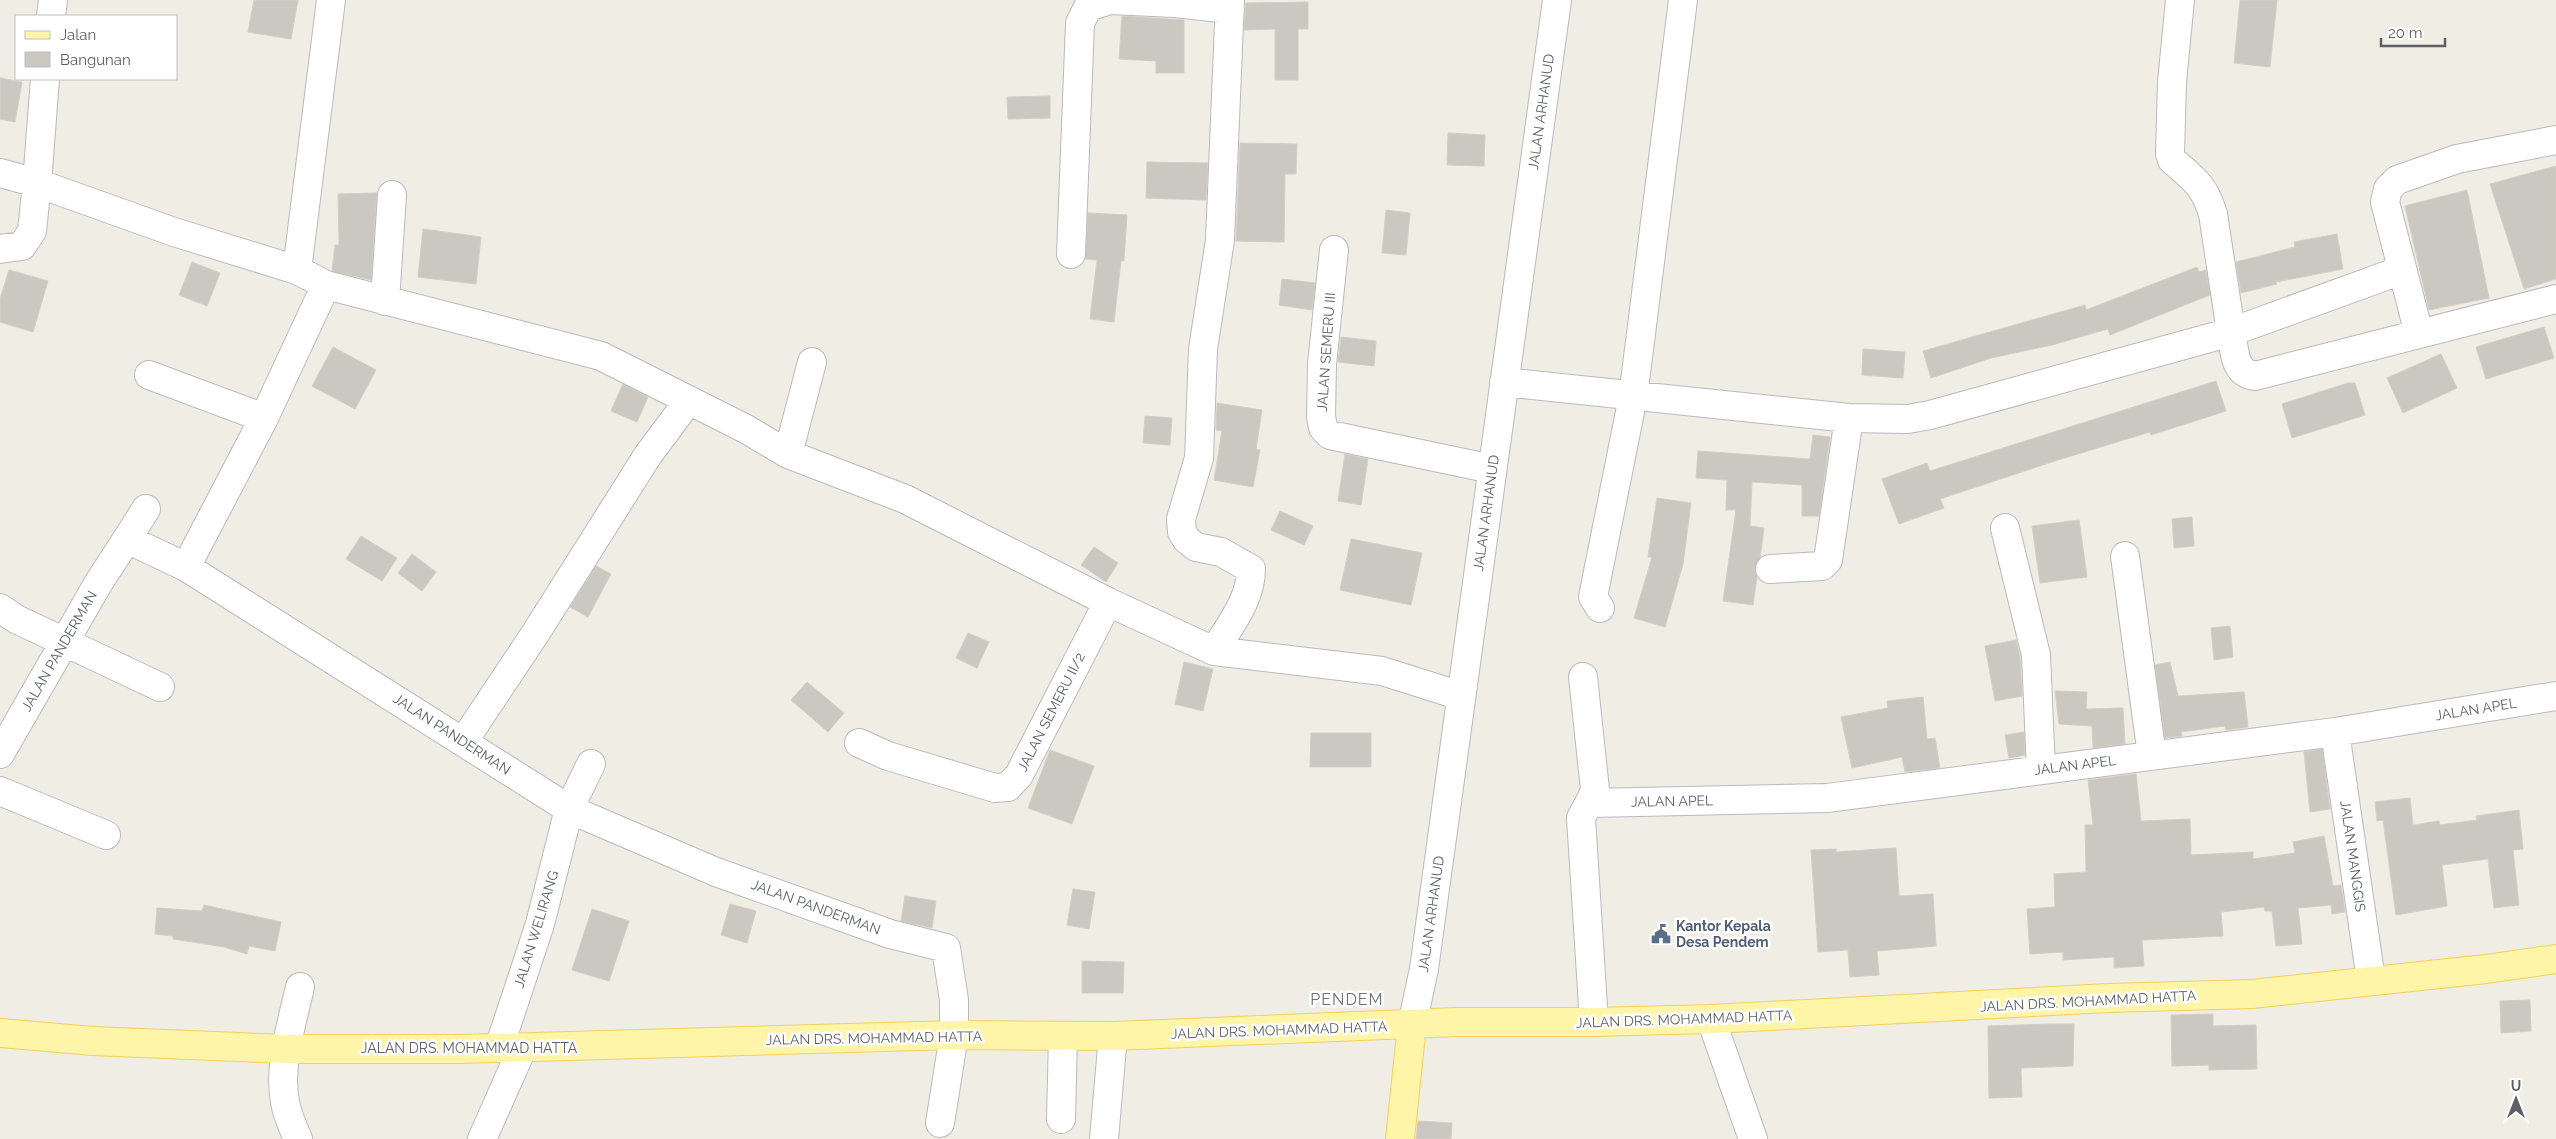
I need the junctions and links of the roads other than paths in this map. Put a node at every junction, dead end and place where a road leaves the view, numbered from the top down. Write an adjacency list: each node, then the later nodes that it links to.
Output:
1 (53, 0): 7 (street)
2 (331, 0): 16 (street)
3 (1557, 0): 25 (street, JALAN ARHANUD)
4 (1683, 0): 26 (street)
5 (2180, 0): 21 (street)
6 (1230, 5): 15 (street); 42 (street)
7 (51, 15)
8 (45, 80): 11 (street)
9 (2556, 140): 17 (street)
10 (0, 173): 11 (street)
11 (37, 183): 13 (street); 16 (street)
12 (392, 195): 20 (street)
13 (0, 249)
14 (1334, 250): 31 (street, JALAN SEMERU III)
15 (1071, 254)
16 (297, 270): 18 (street)
17 (2402, 270): 21 (street); 22 (street)
18 (326, 285): 20 (street); 28 (street)
19 (2556, 299): 22 (street)
20 (385, 301): 27 (street)
21 (2231, 332): 22 (street); 29 (street)
22 (2419, 334)
23 (812, 362): 30 (street)
24 (149, 376): 28 (street)
25 (1504, 382): 26 (street); 31 (street, JALAN ARHANUD)
26 (1634, 396): 29 (street); 40 (street)
27 (689, 400): 30 (street); 48 (street)
28 (264, 418): 36 (street)
29 (1849, 418): 37 (street)
30 (788, 454): 38 (street)
31 (1492, 469): 45 (street, JALAN ARHANUD)
32 (146, 509): 34 (street)
33 (2005, 528): 53 (street)
34 (127, 539): 36 (street, JALAN PANDERMAN); 41 (street, JALAN PANDERMAN)
35 (2125, 556): 51 (street)
36 (186, 567): 48 (street, JALAN PANDERMAN)
37 (1770, 569)
38 (1108, 602): 42 (street); 49 (street, JALAN SEMERU II/2)
39 (0, 608): 41 (street)
40 (1600, 608)
41 (64, 641): 44 (street); 50 (street, JALAN PANDERMAN)
42 (1214, 651): 45 (street)
43 (1583, 677): 55 (street)
44 (160, 687)
45 (1461, 696): 63 (street, JALAN ARHANUD)
46 (2556, 696): 47 (street, JALAN APEL)
47 (2335, 732): 51 (street, JALAN APEL); 59 (street, JALAN MANGGIS)
48 (463, 742): 56 (street, JALAN PANDERMAN)
49 (859, 743)
50 (0, 754)
51 (2152, 756): 53 (street, JALAN APEL)
52 (591, 764): 56 (street, JALAN WELIRANG)
53 (2041, 770): 55 (street, JALAN APEL)
54 (0, 791): 57 (street)
55 (1591, 803): 62 (street)
56 (569, 810): 65 (street, JALAN PANDERMAN); 69 (street, JALAN WELIRANG)
57 (106, 835)
58 (2556, 959): 59 (main road, JALAN DRS. MOHAMMAD HATTA)
59 (2371, 980): 61 (main road, JALAN DRS. MOHAMMAD HATTA)
60 (300, 987): 68 (street)
61 (1711, 1019): 62 (main road, JALAN DRS. MOHAMMAD HATTA); 76 (street)
62 (1594, 1022): 63 (main road, JALAN DRS. MOHAMMAD HATTA)
63 (1412, 1025): 67 (main road, JALAN DRS. MOHAMMAD HATTA); 75 (main road)
64 (0, 1033): 68 (main road, JALAN DRS. MOHAMMAD HATTA)
65 (954, 1035): 66 (main road, JALAN DRS. MOHAMMAD HATTA); 69 (main road, JALAN DRS. MOHAMMAD HATTA); 71 (street)
66 (1063, 1036): 67 (main road, JALAN DRS. MOHAMMAD HATTA); 70 (street)
67 (1113, 1036): 74 (street)
68 (286, 1049): 69 (main road, JALAN DRS. MOHAMMAD HATTA); 72 (street)
69 (511, 1049): 73 (street, JALAN WELIRANG)
70 (1061, 1119)
71 (940, 1123)
72 (298, 1139)
73 (482, 1139)
74 (1104, 1139)
75 (1400, 1139)
76 (1753, 1139)

